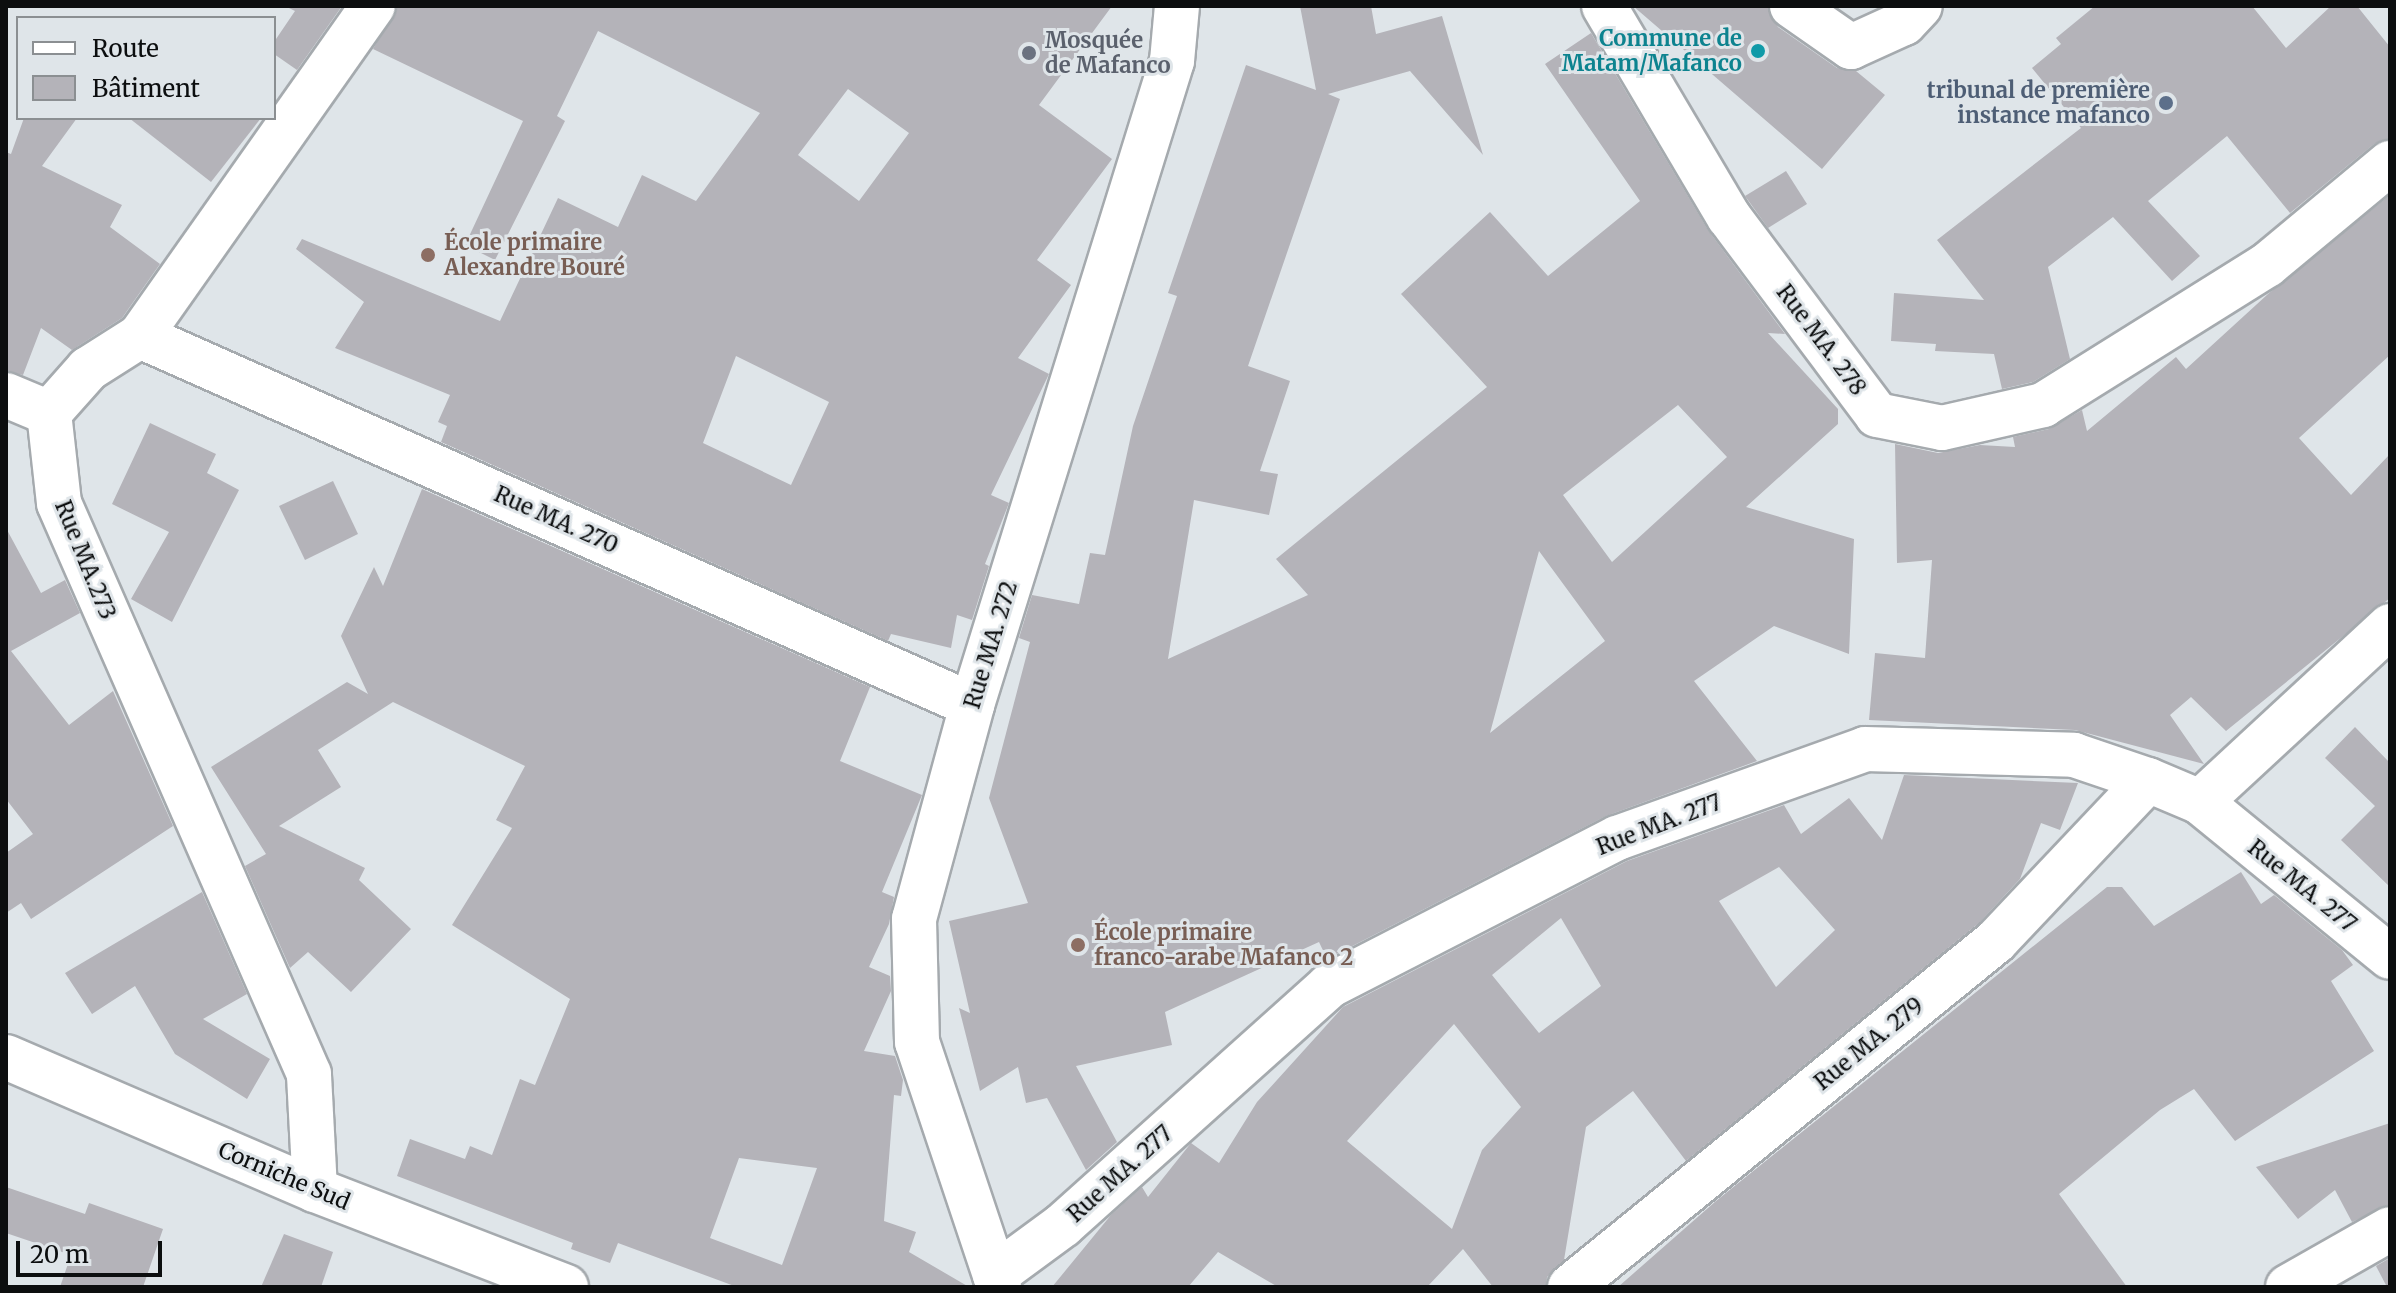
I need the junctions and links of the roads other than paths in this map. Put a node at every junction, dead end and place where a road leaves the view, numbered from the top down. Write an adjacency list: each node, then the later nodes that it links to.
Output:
1 (373, 6): 7 (street)
2 (1177, 6): 11 (street, Rue MA. 272)
3 (1604, 6): 6 (street, Rue MA. 278)
4 (1792, 6): 5 (street)
5 (1920, 6)
6 (2390, 163)
7 (140, 336): 9 (street); 11 (street, Rue MA. 270)
8 (6, 395): 9 (street)
9 (49, 413): 16 (street, Rue MA.273)
10 (2390, 626): 13 (street)
11 (972, 705): 18 (street, Rue MA. 272)
12 (2148, 780): 13 (street, Rue MA. 277); 18 (street, Rue MA. 277); 20 (street, Rue MA. 279)
13 (2200, 802): 14 (street, Rue MA. 277)
14 (2390, 957)
15 (6, 1057): 16 (street, Corniche Sud)
16 (315, 1190): 19 (street, Corniche Sud)
17 (2390, 1229): 21 (street)
18 (997, 1281)
19 (566, 1287)
20 (1570, 1287)
21 (2288, 1287)

